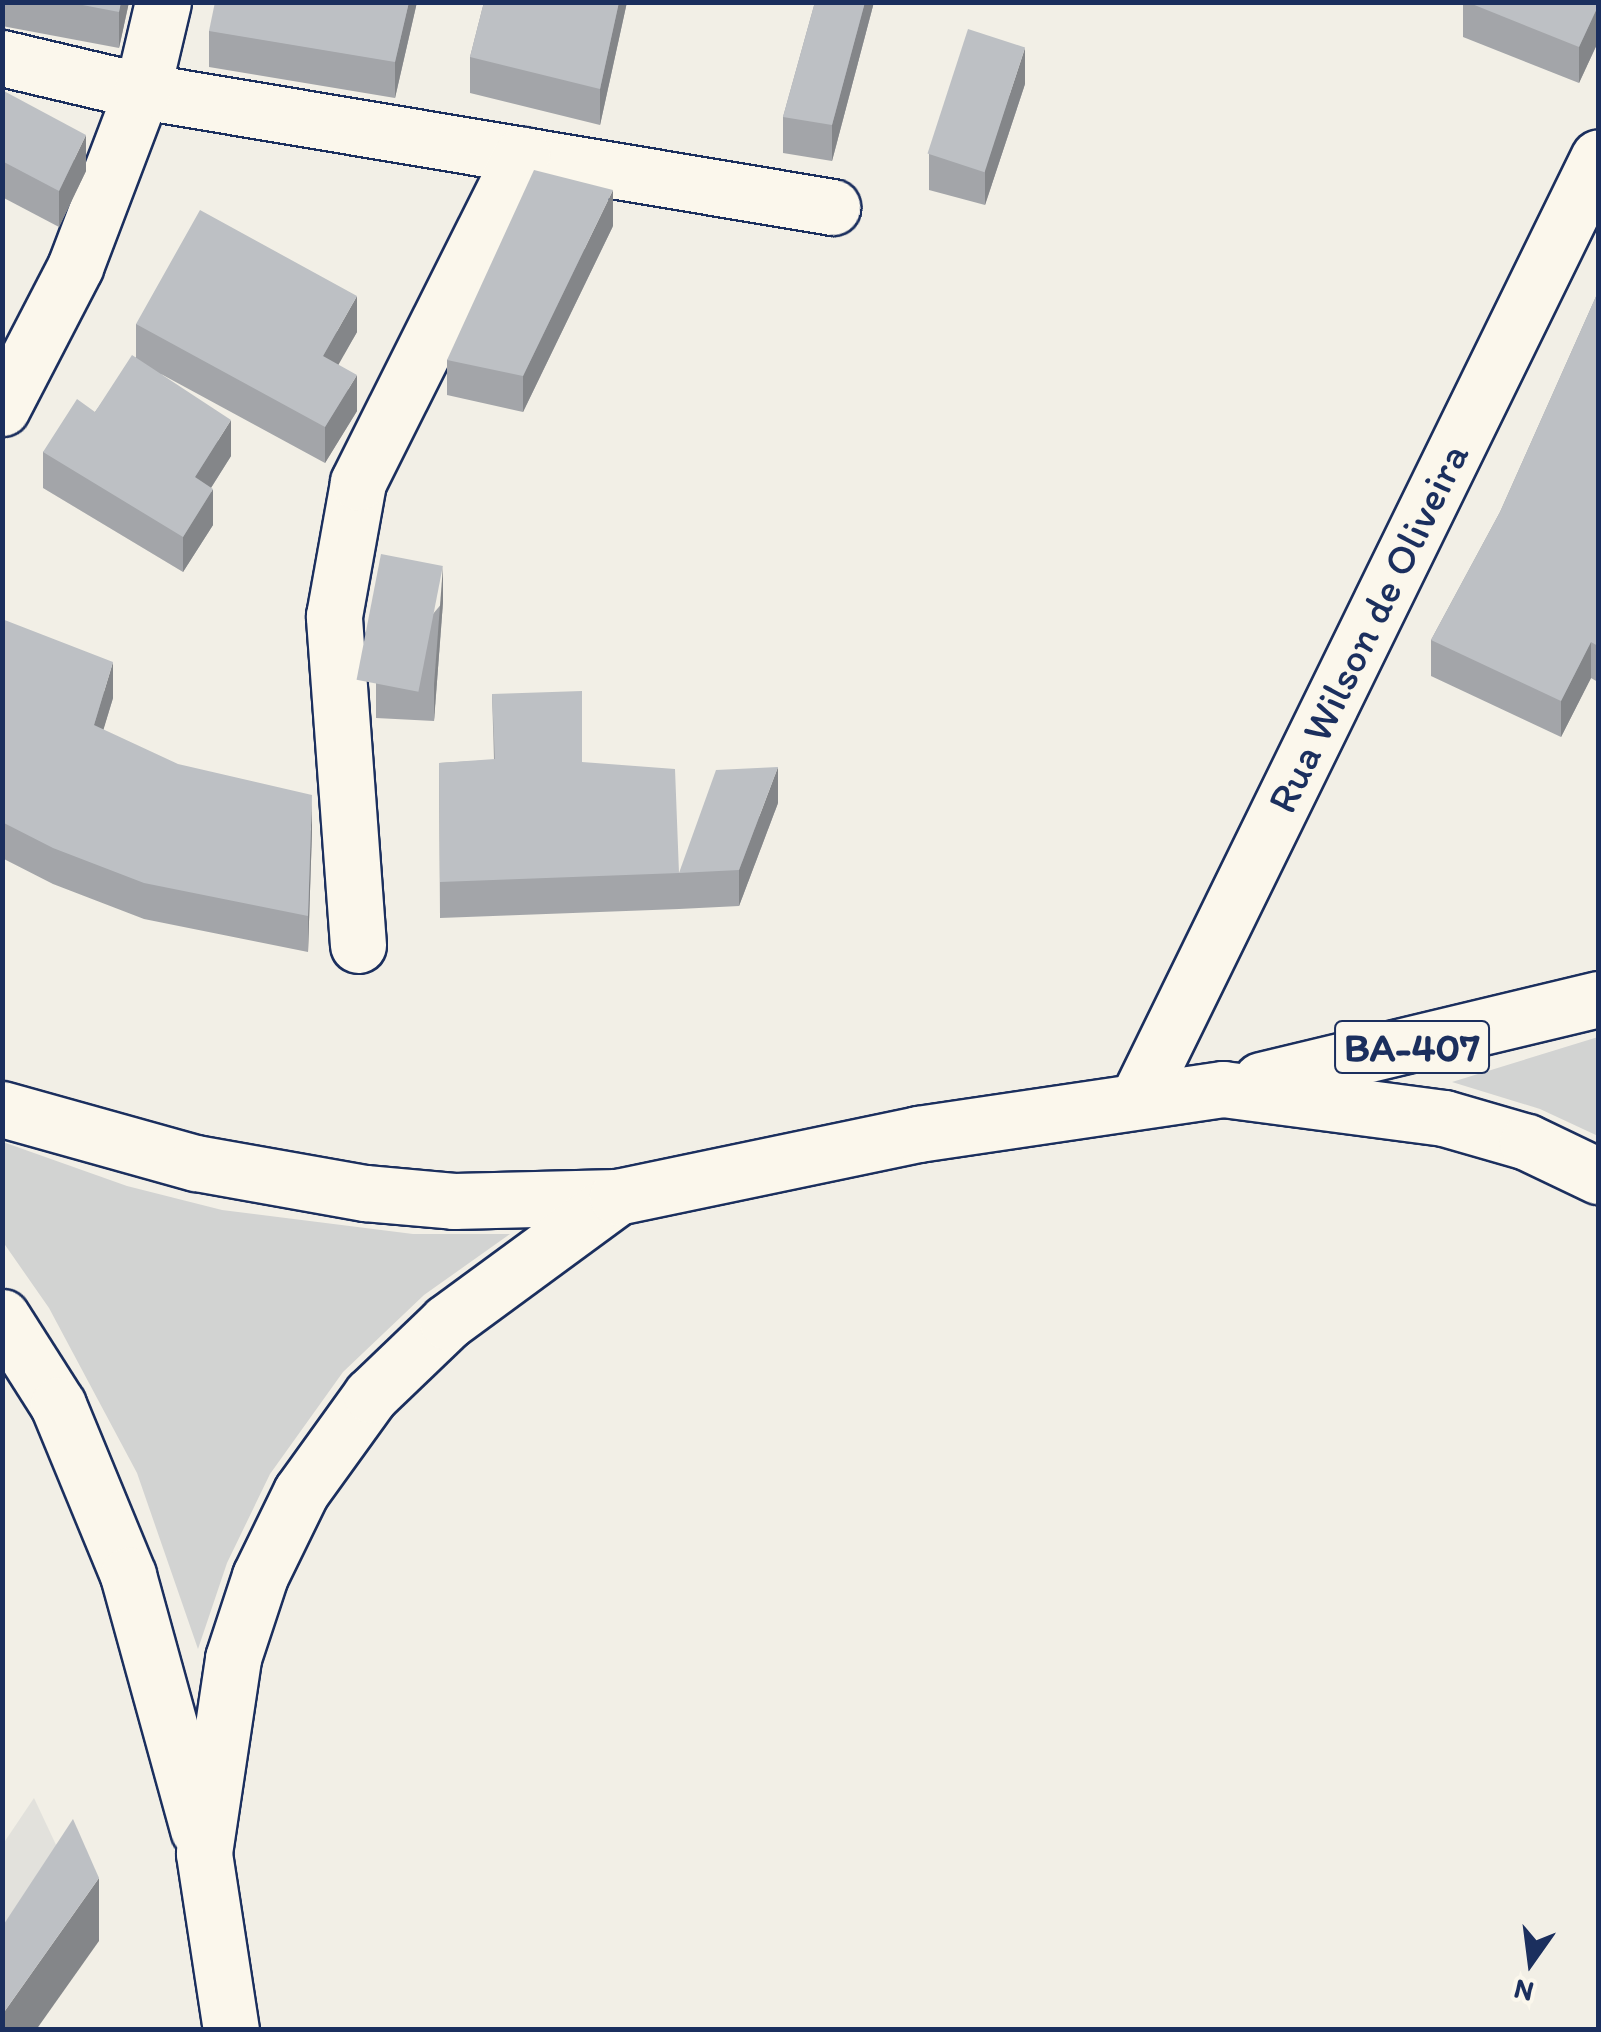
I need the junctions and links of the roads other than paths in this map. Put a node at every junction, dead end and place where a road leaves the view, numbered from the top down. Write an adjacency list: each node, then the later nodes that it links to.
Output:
1 (162, 2): 3 (main road)
2 (2, 58): 3 (main road)
3 (142, 91): 4 (main road); 7 (main road)
4 (522, 155): 6 (main road); 8 (main road)
5 (1598, 158): 11 (main road, Rua Wilson de Oliveira)
6 (832, 207)
7 (2, 408)
8 (358, 945)
9 (1598, 999): 10 (main road, BA-407)
10 (1223, 1089): 11 (main road); 13 (main road)
11 (1138, 1098): 14 (main road)
12 (2, 1109): 14 (main road)
13 (1598, 1176)
14 (617, 1197): 16 (main road)
15 (2, 1317): 16 (main road)
16 (204, 1852): 17 (main road)
17 (232, 2030)

